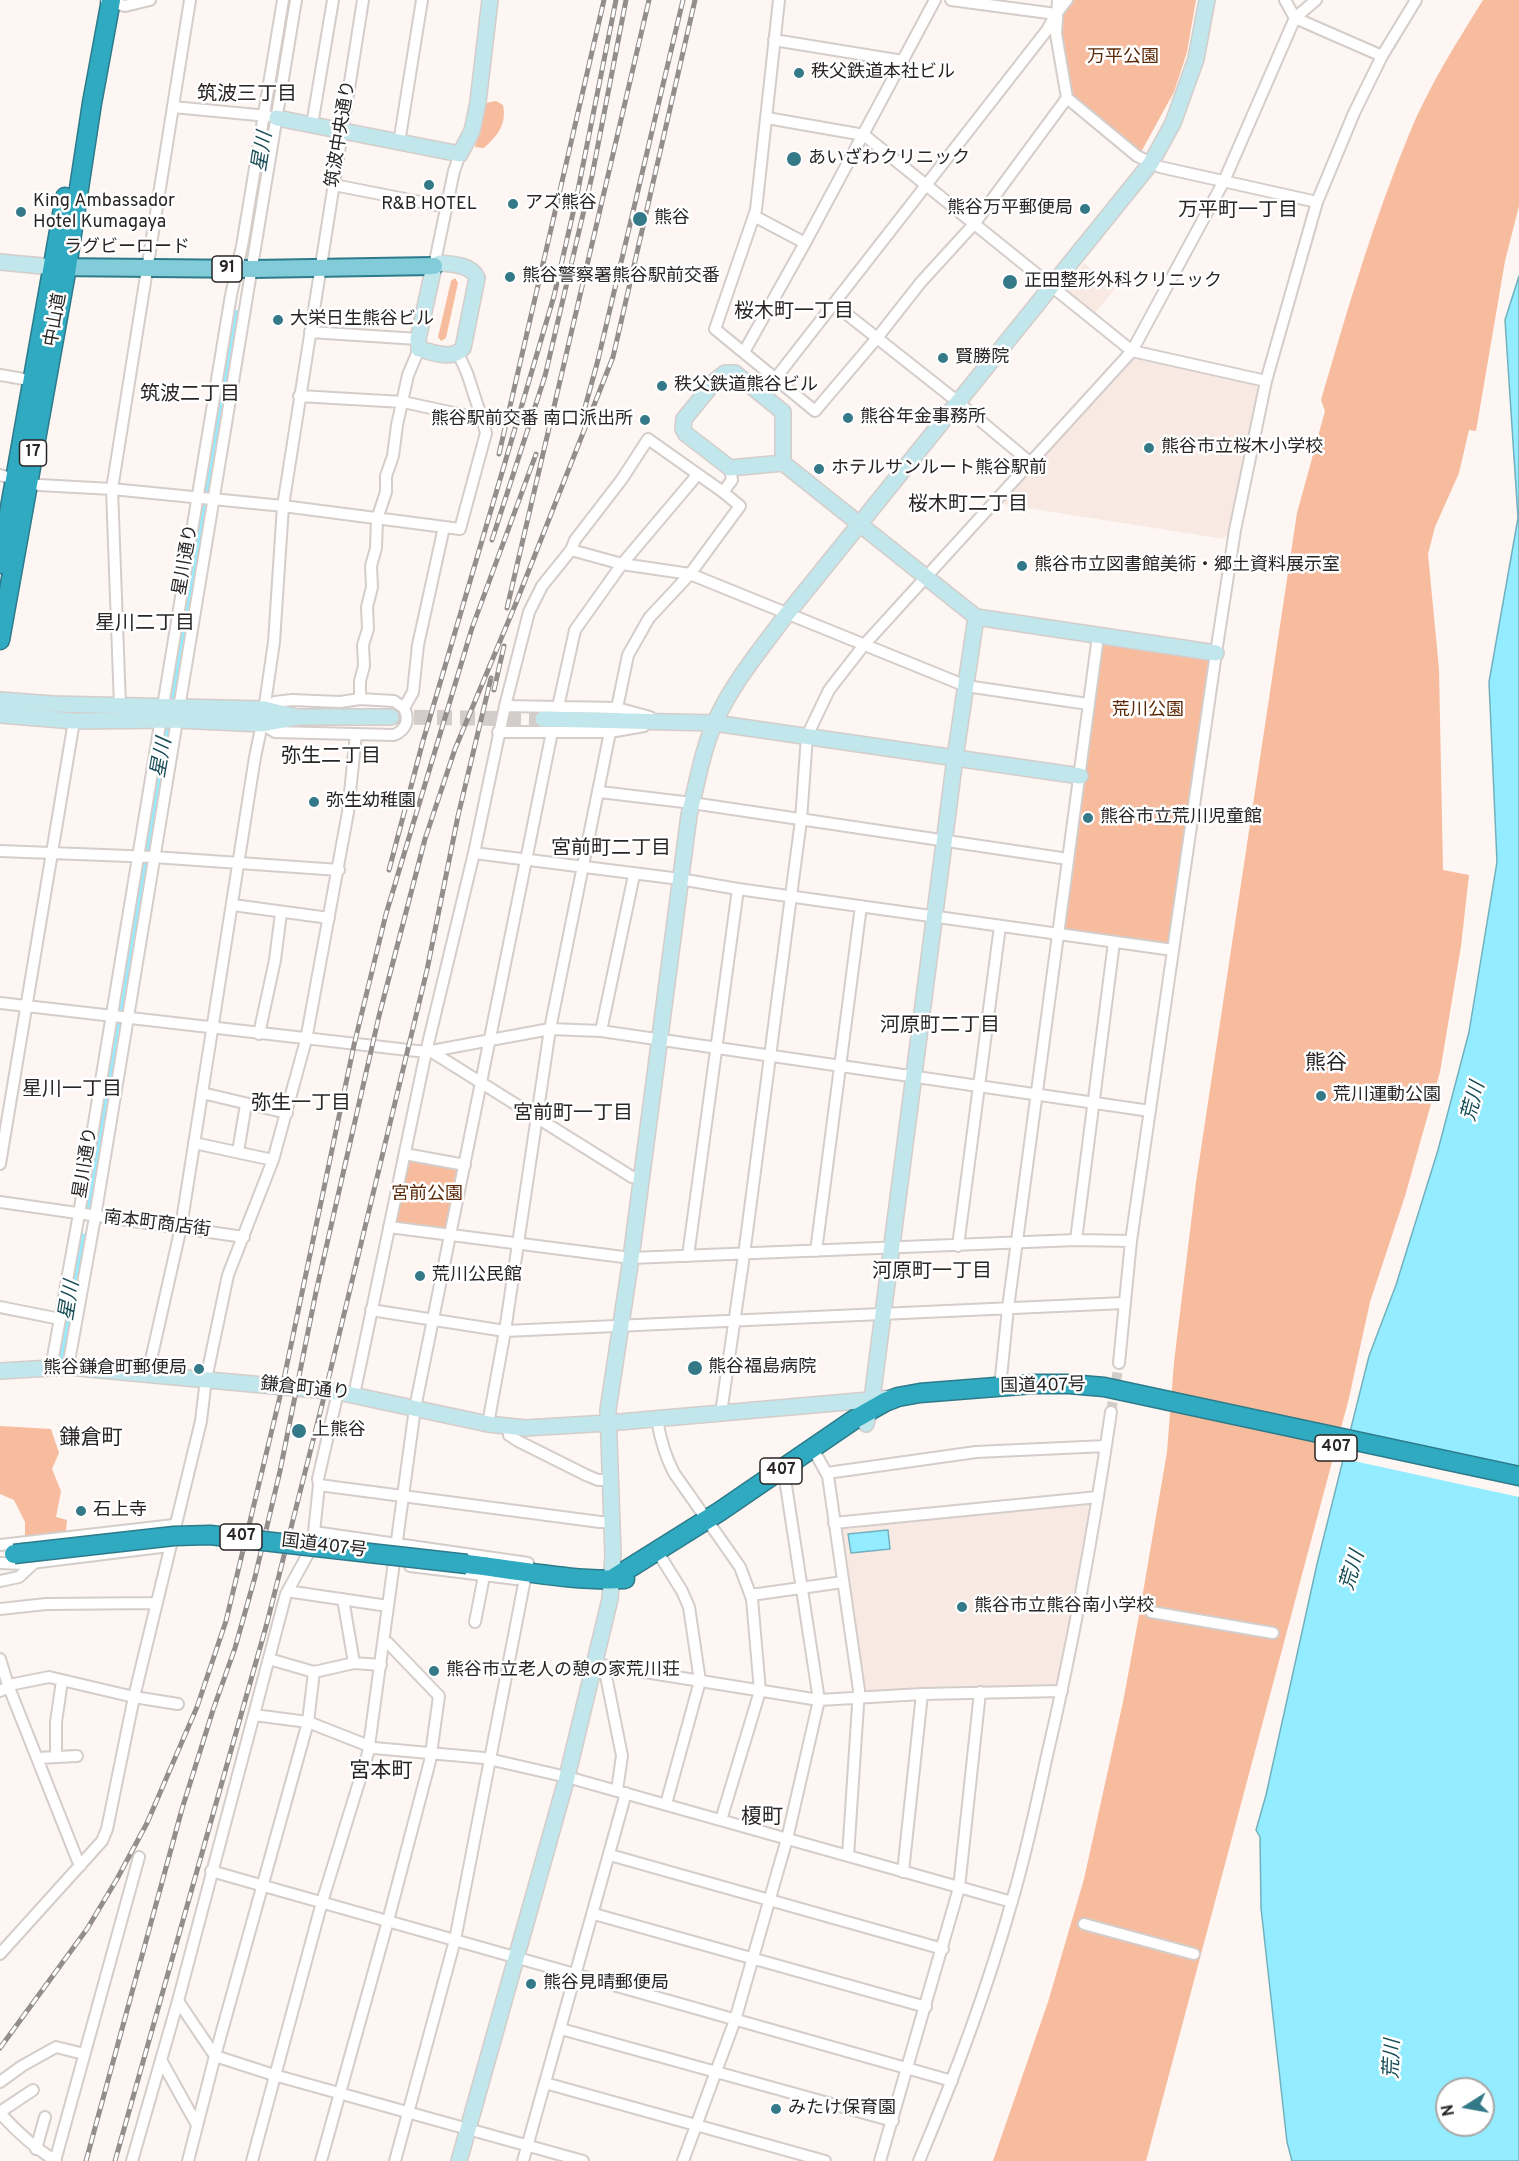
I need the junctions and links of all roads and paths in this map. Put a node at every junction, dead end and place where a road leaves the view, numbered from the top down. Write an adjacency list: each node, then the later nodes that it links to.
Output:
1 (106, 0): 2 (street); 44 (highway, 中山道 / 17)
2 (150, 0)
3 (190, 0): 25 (street)
4 (283, 0): 26 (street, 星川通り)
5 (296, 0): 26 (street, 星川通り)
6 (333, 0): 28 (street)
7 (363, 0): 29 (street, 筑波中央通り)
8 (422, 0): 31 (street)
9 (490, 0): 32 (street)
10 (779, 0): 21 (street)
11 (935, 0): 23 (street)
12 (951, 0): 19 (street)
13 (1058, 0): 19 (street)
14 (1068, 0): 19 (street)
15 (1207, 0): 33 (street)
16 (1285, 0): 20 (street)
17 (1316, 0): 20 (street)
18 (1416, 0): 22 (street)
19 (1056, 14): 24 (street); 36 (street)
20 (1295, 18): 22 (street); 34 (street)
21 (774, 40): 23 (street); 27 (street)
22 (1382, 56): 37 (street)
23 (903, 61): 30 (street)
24 (1067, 98): 33 (street); 40 (street)
25 (173, 107): 26 (street); 45 (street)
26 (270, 117): 28 (street); 47 (street, 星川通り)
27 (767, 118): 30 (street); 39 (street)
28 (312, 125): 29 (street)
29 (342, 131): 31 (street); 35 (street, 筑波中央通り)
30 (864, 135): 36 (street); 41 (street)
31 (399, 143): 32 (street)
32 (460, 154): 38 (street)
33 (1151, 163): 34 (street); 48 (street)
34 (1224, 181): 37 (street); 53 (street)
35 (334, 185): 38 (street); 46 (street, 筑波中央通り)
36 (926, 185): 40 (street); 49 (street)
37 (1317, 202): 58 (street)
38 (446, 207): 43 (street)
39 (754, 216): 41 (street); 54 (street)
40 (974, 224): 48 (street); 51 (street)
41 (805, 243): 54 (street)
42 (0, 262): 44 (street, ラグビーロード)
43 (434, 266): 46 (main road, ラグビーロード / 91); 52 (street); 55 (street)
44 (60, 267): 45 (main road, ラグビーロード / 91); 59 (highway, 中山道 / 17)
45 (147, 267): 47 (main road, ラグビーロード / 91); 71 (street)
46 (320, 268): 47 (main road, ラグビーロード / 91); 50 (street, 筑波中央通り)
47 (244, 269): 73 (street, 星川通り); 74 (street, 星川通り)
48 (1051, 286): 53 (street); 63 (street)
49 (834, 304): 51 (street); 57 (street)
50 (310, 332): 52 (street); 60 (street, 筑波中央通り)
51 (877, 338): 61 (street); 63 (street)
52 (418, 344): 55 (street); 62 (street)
53 (1132, 351): 58 (street); 67 (street)
54 (744, 352): 57 (street)
55 (458, 353): 65 (street)
56 (0, 375): 59 (street)
57 (775, 379): 61 (street)
58 (1266, 381): 89 (street)
59 (39, 382): 70 (highway, 中山道 / 17)
60 (299, 396): 62 (street); 75 (street, 筑波中央通り)
61 (796, 396): 64 (street)
62 (403, 402): 65 (street); 76 (street)
63 (958, 402): 67 (street); 77 (street)
64 (783, 412): 66 (street); 68 (street)
65 (483, 419): 78 (street)
66 (783, 463): 68 (street); 77 (street)
67 (1031, 463): 83 (street)
68 (730, 468): 72 (street)
69 (698, 474): 72 (street); 79 (street); 81 (street)
70 (14, 479): 71 (street); 80 (highway, 中山道 / 17); 87 (highway, 中山道 / 17)
71 (111, 489): 73 (street); 94 (street)
72 (723, 492): 82 (street)
73 (198, 497): 74 (street); 99 (street, 星川通り)
74 (215, 499): 75 (street); 100 (street, 星川通り)
75 (283, 506): 76 (street); 102 (street, 筑波中央通り)
76 (377, 519): 78 (street); 91 (street)
77 (860, 525): 83 (street); 84 (street)
78 (444, 527): 97 (street)
79 (571, 550): 81 (street); 95 (street)
80 (0, 564)
81 (622, 564): 82 (street); 96 (street)
82 (690, 574): 84 (street); 98 (street)
83 (925, 577): 85 (street); 88 (street)
84 (788, 614): 88 (street); 107 (street)
85 (976, 617): 86 (street); 90 (street)
86 (1098, 636): 89 (street); 93 (street)
87 (0, 640)
88 (864, 645): 90 (street); 112 (street)
89 (1216, 653): 141 (street)
90 (966, 686): 93 (street); 113 (street)
91 (360, 699): 97 (street); 102 (street)
92 (0, 700): 94 (street)
93 (1088, 704): 114 (street)
94 (120, 706): 99 (street)
95 (505, 706): 96 (street); 108 (street)
96 (558, 707): 98 (street)
97 (404, 708): 111 (street)
98 (617, 708): 106 (street)
99 (161, 713): 100 (street); 105 (street); 122 (street, 星川通り)
100 (178, 714): 102 (street); 123 (street, 星川通り)
101 (0, 715): 105 (street)
102 (263, 717): 103 (street); 111 (street); 126 (street, 筑波中央通り)
103 (391, 717)
104 (543, 719): 106 (street)
105 (74, 721): 121 (street)
106 (671, 722): 107 (street); 110 (street)
107 (714, 723): 112 (street); 116 (street)
108 (498, 732): 109 (street); 120 (street)
109 (552, 732): 110 (street); 125 (street)
110 (610, 732): 115 (street)
111 (356, 734): 128 (street)
112 (807, 736): 113 (street); 117 (street)
113 (955, 758): 114 (street); 118 (street)
114 (1080, 776): 124 (street)
115 (600, 792): 116 (street); 127 (street)
116 (692, 803): 117 (street); 130 (street)
117 (801, 820): 118 (street); 132 (street)
118 (945, 840): 124 (street); 136 (street)
119 (0, 851): 121 (street)
120 (474, 853): 125 (street); 154 (street)
121 (51, 855): 122 (street); 143 (street)
122 (139, 857): 123 (street); 144 (street, 星川通り)
123 (154, 857): 126 (street); 145 (street, 星川通り)
124 (1068, 859): 139 (street)
125 (527, 860): 127 (street); 150 (street)
126 (239, 864): 128 (street); 133 (street, 筑波中央通り)
127 (584, 868): 129 (street); 147 (street)
128 (339, 870): 137 (street)
129 (634, 875): 130 (street); 148 (street)
130 (680, 879): 131 (street); 152 (street)
131 (738, 889): 132 (street); 153 (street)
132 (791, 896): 134 (street); 155 (street)
133 (233, 906): 135 (street); 146 (street, 筑波中央通り)
134 (861, 906): 136 (street); 156 (street)
135 (281, 913): 137 (street); 149 (street)
136 (935, 916): 138 (street); 157 (street)
137 (329, 918): 151 (street)
138 (1000, 926): 139 (street); 159 (street)
139 (1059, 934): 140 (street); 161 (street)
140 (1114, 942): 141 (street); 162 (street)
141 (1173, 950): 164 (street)
142 (0, 1003): 143 (street)
143 (25, 1006): 144 (street); 171 (street)
144 (111, 1016): 145 (street); 175 (street, 星川通り)
145 (127, 1018): 146 (street); 176 (street, 星川通り)
146 (214, 1027): 149 (street); 160 (street, 筑波中央通り)
147 (550, 1029): 148 (street); 150 (street); 166 (street)
148 (601, 1030): 152 (street)
149 (259, 1034): 151 (street)
150 (490, 1039): 154 (street); 158 (street)
151 (306, 1040): 154 (street); 165 (street)
152 (658, 1040): 153 (street); 173 (street)
153 (716, 1048): 155 (street); 189 (street)
154 (429, 1052): 158 (street); 169 (street)
155 (769, 1055): 156 (street); 188 (street)
156 (839, 1066): 157 (street); 187 (street)
157 (914, 1077): 159 (street); 186 (street)
158 (482, 1083): 166 (street); 172 (street)
159 (979, 1085): 161 (street); 185 (street)
160 (202, 1093): 163 (street); 167 (street, 筑波中央通り)
161 (1037, 1094): 162 (street); 184 (street)
162 (1093, 1103): 164 (street); 181 (street)
163 (246, 1104): 165 (street); 168 (street)
164 (1150, 1111): 182 (street)
165 (286, 1113): 170 (street)
166 (537, 1117): 173 (street); 183 (street)
167 (194, 1143): 168 (street); 177 (street, 筑波中央通り)
168 (238, 1152): 170 (street)
169 (405, 1154): 172 (street); 178 (street)
170 (273, 1160): 180 (street)
171 (0, 1164)
172 (465, 1165): 179 (street)
173 (641, 1179): 190 (street)
174 (0, 1202): 175 (street, 南本町商店街)
175 (79, 1214): 176 (street, 南本町商店街); 196 (street, 星川通り)
176 (95, 1217): 177 (street, 南本町商店街); 202 (street, 星川通り)
177 (181, 1227): 180 (street, 南本町商店街); 205 (street, 筑波中央通り)
178 (389, 1227): 179 (street); 194 (street)
179 (451, 1234): 183 (street); 197 (street)
180 (244, 1237): 206 (street)
181 (1076, 1240): 182 (street); 184 (street)
182 (1131, 1241): 191 (street)
183 (518, 1243): 190 (street); 200 (street)
184 (1017, 1243): 185 (street); 193 (street)
185 (958, 1246): 186 (street)
186 (891, 1248): 187 (street); 195 (street)
187 (816, 1251): 188 (street)
188 (744, 1255): 189 (street); 198 (street)
189 (688, 1256): 190 (street)
190 (631, 1258): 199 (street)
191 (1124, 1303): 193 (street); 201 (street)
192 (0, 1307): 196 (street)
193 (1008, 1308): 195 (street); 207 (street)
194 (371, 1310): 197 (street); 209 (street)
195 (883, 1313): 198 (street); 213 (street)
196 (60, 1319): 203 (street, 星川通り)
197 (432, 1320): 200 (street); 214 (street)
198 (734, 1320): 199 (street); 216 (street)
199 (621, 1326): 200 (street); 218 (street)
200 (505, 1331): 219 (street)
201 (1119, 1363)
202 (68, 1367): 203 (street, 鎌倉町通り); 205 (street, 鎌倉町通り)
203 (51, 1368): 204 (street, 鎌倉町通り)
204 (0, 1371)
205 (148, 1373): 206 (street, 鎌倉町通り)
206 (206, 1379): 208 (street, 鎌倉町通り); 234 (street)
207 (1000, 1387): 211 (highway, 国道407号 / 407); 213 (highway, 国道407号 / 407)
208 (338, 1392): 209 (street, 鎌倉町通り); 227 (street)
209 (354, 1395): 214 (street, 鎌倉町通り)
210 (1017, 1395): 211 (highway, 国道407号 / 407); 213 (highway); 213 (highway, 407)
211 (1154, 1403): 225 (highway, 国道407号 / 407); 228 (highway, 国道407号 / 407)
212 (834, 1405): 213 (street, 鎌倉町通り); 216 (street, 鎌倉町通り); 221 (street)
213 (877, 1406): 221 (highway, 国道407号 / 407); 223 (highway, 国道407号 / 407)
214 (415, 1408): 219 (street, 鎌倉町通り); 229 (street)
215 (1111, 1412): 222 (street)
216 (721, 1413): 217 (street, 鎌倉町通り)
217 (657, 1419): 218 (street, 鎌倉町通り); 232 (street)
218 (608, 1423): 220 (street, 鎌倉町通り); 226 (street)
219 (488, 1424): 220 (street, 鎌倉町通り)
220 (510, 1427): 226 (street)
221 (842, 1428): 223 (highway, 国道407号 / 407)
222 (1106, 1446): 223 (street); 230 (street)
223 (819, 1459): 224 (highway, 国道407号 / 407); 233 (street)
224 (782, 1475): 232 (highway, 国道407号 / 407); 248 (street)
225 (1519, 1476)
226 (610, 1480): 231 (street)
227 (319, 1485): 229 (street); 235 (street)
228 (1519, 1488)
229 (403, 1496): 231 (street); 236 (street)
230 (1098, 1497): 233 (street); 269 (street)
231 (612, 1522): 245 (street)
232 (710, 1523): 240 (highway, 国道407号 / 407); 250 (street)
233 (834, 1523): 247 (street)
234 (174, 1525): 237 (street); 238 (street)
235 (314, 1532): 236 (street); 239 (street)
236 (396, 1544): 242 (street); 244 (street)
237 (170, 1546): 241 (street); 252 (street)
238 (4, 1554): 241 (street); 244 (highway, 国道407号 / 407, bridge)
239 (308, 1554): 242 (street); 249 (street)
240 (659, 1555): 245 (highway, 国道407号 / 407); 266 (street)
241 (36, 1562): 246 (street)
242 (393, 1564): 243 (street); 253 (street)
243 (484, 1576): 244 (street); 256 (street)
244 (526, 1576): 245 (highway, 国道407号 / 407); 283 (street)
245 (612, 1579): 263 (street)
246 (0, 1581)
247 (843, 1582): 248 (street); 273 (street)
248 (802, 1587): 250 (street); 274 (street)
249 (288, 1590): 251 (street); 260 (street)
250 (751, 1595): 268 (street)
251 (343, 1599): 253 (street); 261 (street)
252 (157, 1603): 254 (street); 272 (street)
253 (388, 1606): 258 (street)
254 (0, 1609)
255 (1151, 1612): 257 (street)
256 (475, 1622)
257 (1273, 1633)
258 (384, 1641): 262 (street); 279 (street)
259 (0, 1659): 267 (street)
260 (269, 1659): 264 (street); 276 (street)
261 (354, 1663): 262 (street); 264 (street)
262 (381, 1665): 278 (street)
263 (599, 1665): 266 (street); 284 (street); 285 (street)
264 (314, 1672): 277 (street)
265 (62, 1681): 267 (street); 272 (street); 281 (street)
266 (700, 1681): 268 (street); 286 (street)
267 (4, 1688): 282 (street)
268 (760, 1691): 274 (street); 287 (street)
269 (1062, 1691): 270 (street); 299 (street)
270 (980, 1692): 271 (street); 296 (street)
271 (922, 1694): 273 (street); 294 (street)
272 (134, 1697): 275 (street); 292 (street)
273 (859, 1697): 274 (street); 290 (street)
274 (819, 1700): 288 (street)
275 (178, 1704)
276 (254, 1714): 277 (street); 293 (street)
277 (308, 1722): 278 (street); 295 (street)
278 (369, 1747): 279 (street); 298 (street)
279 (432, 1754): 283 (street); 301 (street)
280 (77, 1756): 281 (street)
281 (57, 1757): 282 (street)
282 (37, 1758): 292 (street)
283 (490, 1760): 284 (street); 303 (street)
284 (567, 1777): 285 (street); 307 (street)
285 (621, 1792): 286 (street); 289 (street)
286 (666, 1804): 287 (street)
287 (721, 1820): 288 (street)
288 (787, 1839): 290 (street); 297 (street)
289 (610, 1855): 297 (street); 300 (street)
290 (848, 1856): 294 (street)
291 (139, 1857): 314 (street)
292 (81, 1865): 305 (street)
293 (211, 1871): 295 (street); 310 (street)
294 (903, 1872): 296 (street)
295 (262, 1887): 298 (street); 315 (street)
296 (959, 1888): 299 (street); 304 (street)
297 (768, 1901): 304 (street); 308 (street)
298 (322, 1902): 301 (street); 319 (street)
299 (1012, 1902): 320 (street)
300 (594, 1914): 308 (street); 309 (street)
301 (388, 1921): 303 (street); 324 (street)
302 (1084, 1924): 306 (street)
303 (455, 1940): 307 (street); 326 (street)
304 (943, 1949): 311 (street)
305 (0, 1954)
306 (1194, 1954)
307 (516, 1957): 309 (street); 331 (street)
308 (752, 1958): 311 (street); 312 (street)
309 (575, 1975): 312 (street); 313 (street)
310 (178, 2001): 315 (street); 316 (street)
311 (926, 2007): 317 (street)
312 (735, 2020): 317 (street); 318 (street)
313 (561, 2029): 318 (street); 322 (street)
314 (84, 2054): 321 (street); 335 (street)
315 (214, 2055): 319 (street); 330 (street)
316 (161, 2060): 330 (street); 336 (street)
317 (908, 2068): 320 (street); 328 (street)
318 (716, 2072): 328 (street); 329 (street)
319 (274, 2075): 324 (street); 338 (street)
320 (952, 2081): 347 (street)
321 (0, 2082)
322 (545, 2083): 329 (street); 332 (street)
323 (33, 2090): 325 (street)
324 (341, 2092): 326 (street); 339 (street)
325 (0, 2112): 333 (street)
326 (408, 2112): 331 (street); 340 (street)
327 (45, 2117): 333 (street)
328 (893, 2121): 346 (street)
329 (696, 2124): 334 (street); 344 (street)
330 (197, 2125): 337 (street)
331 (467, 2129): 332 (street); 341 (street)
332 (528, 2145): 342 (street); 343 (street)
333 (36, 2149): 335 (street)
334 (784, 2156): 345 (street)
335 (56, 2161)
336 (132, 2161)
337 (188, 2161)
338 (252, 2161)
339 (321, 2161)
340 (394, 2161)
341 (459, 2161)
342 (523, 2161)
343 (583, 2161)
344 (683, 2161)
345 (825, 2161)
346 (880, 2161)
347 (919, 2161)

